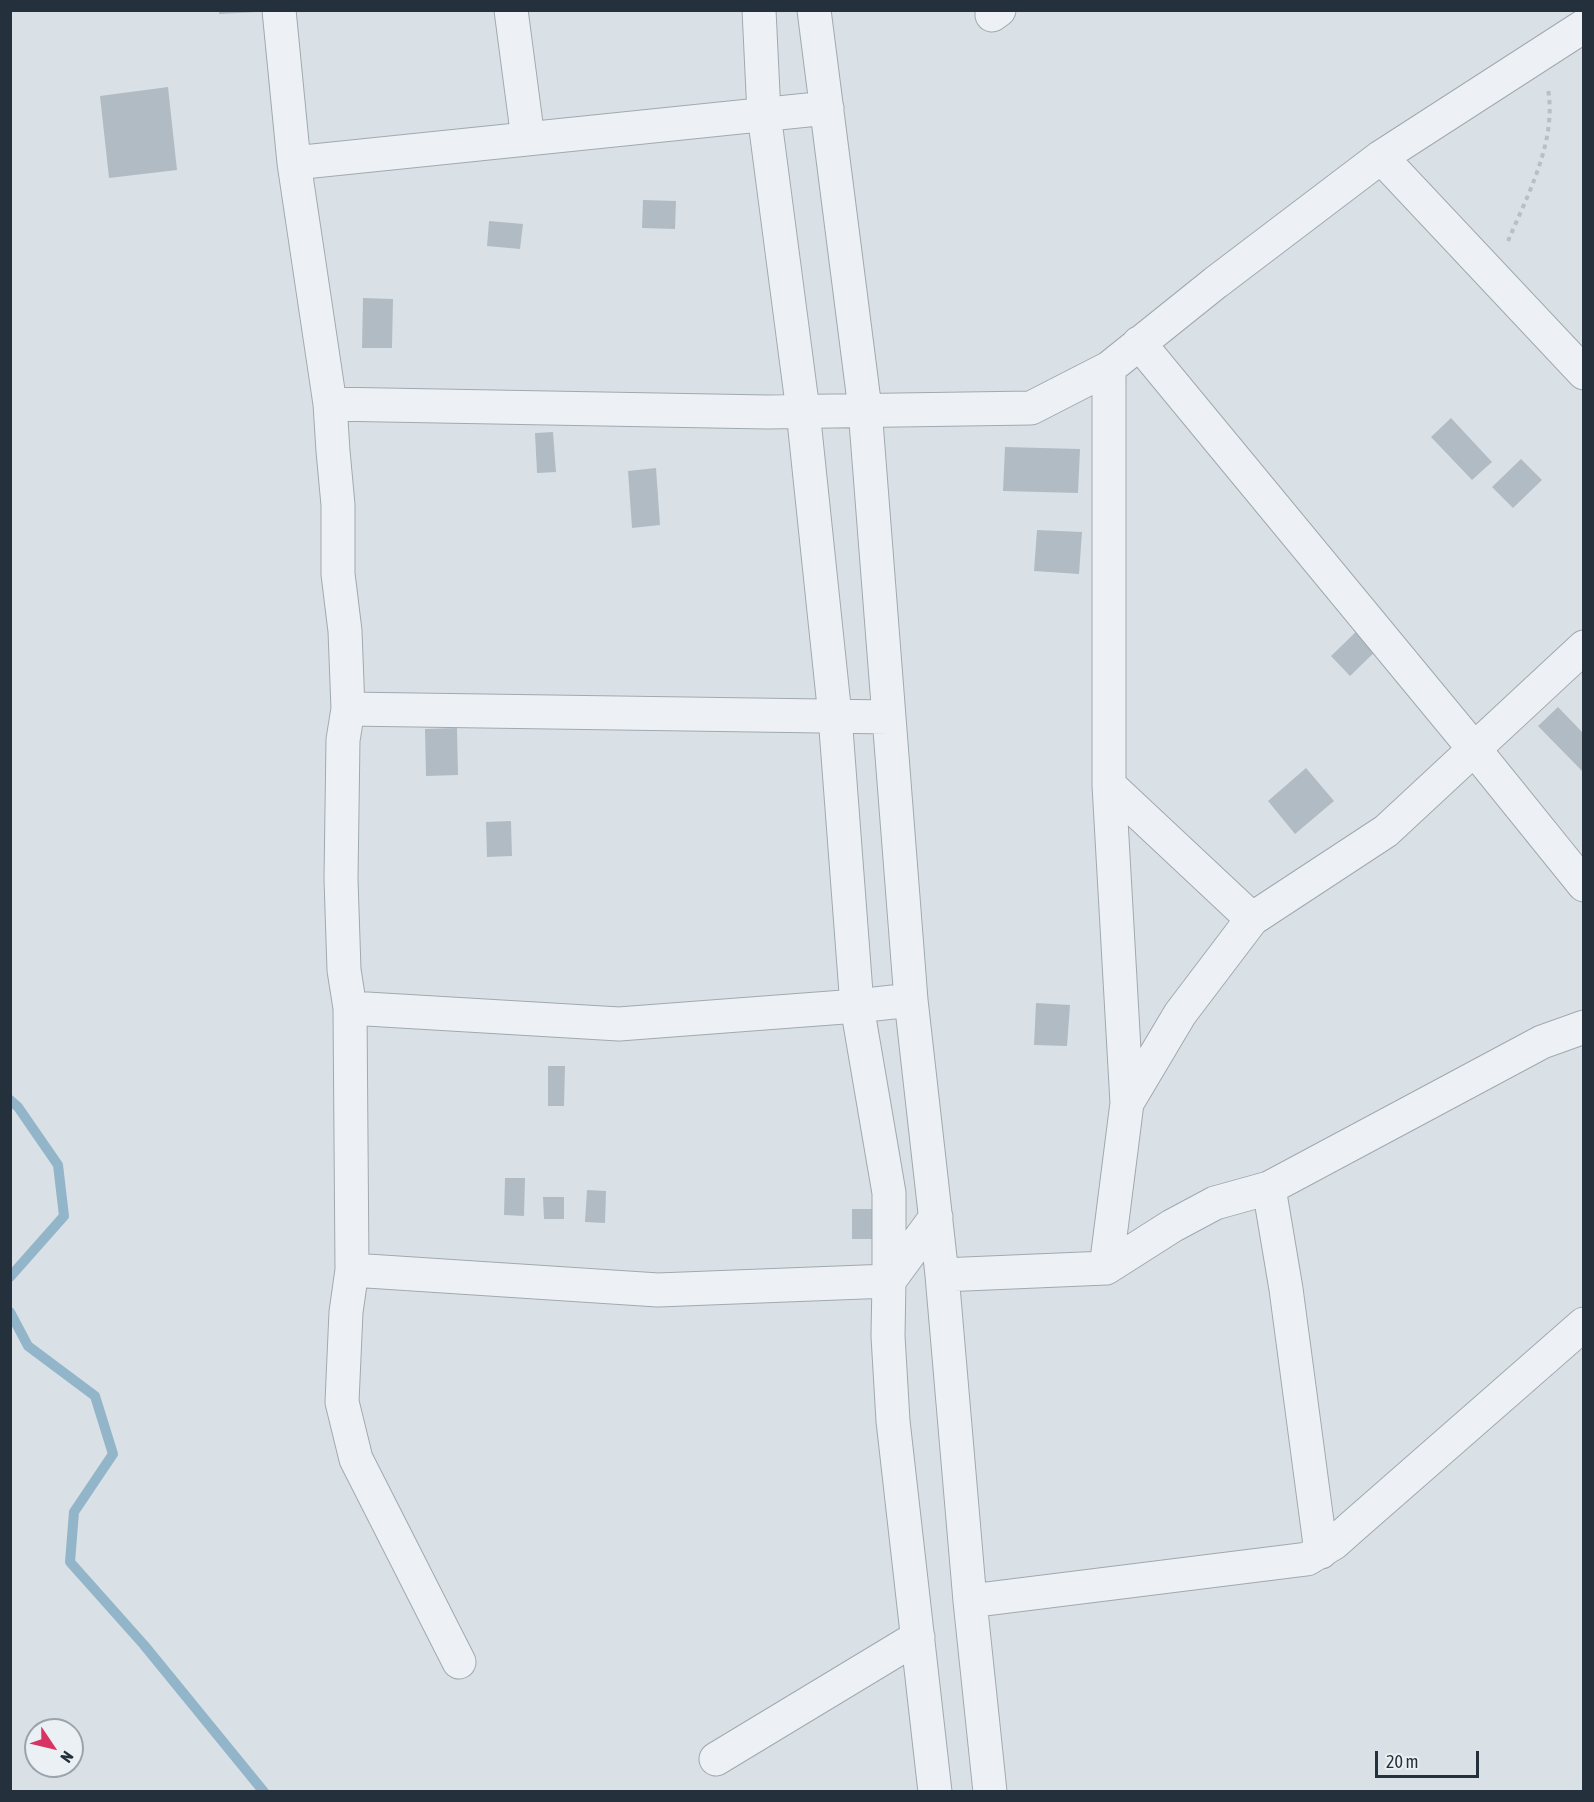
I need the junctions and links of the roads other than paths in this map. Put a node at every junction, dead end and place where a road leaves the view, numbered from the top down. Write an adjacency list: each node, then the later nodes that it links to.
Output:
1 (279, 10): 10 (street)
2 (511, 10): 8 (street)
3 (759, 10): 7 (street)
4 (814, 10): 6 (street)
5 (1584, 26): 9 (street)
6 (827, 108): 7 (street); 15 (street)
7 (764, 114): 8 (street); 16 (street)
8 (528, 139): 10 (street)
9 (1381, 156): 11 (street); 12 (street)
10 (294, 163): 14 (street)
11 (1139, 343): 13 (street); 21 (street)
12 (1578, 357)
13 (1109, 368): 15 (street); 22 (street)
14 (330, 404): 16 (street); 18 (street)
15 (865, 409): 16 (street); 20 (street)
16 (803, 411): 19 (street)
17 (1584, 647): 21 (street)
18 (348, 709): 19 (street); 27 (street)
19 (835, 716): 20 (street); 26 (street)
20 (889, 717): 25 (street)
21 (1475, 750): 23 (street); 24 (street)
22 (1109, 785): 24 (street); 29 (street)
23 (1584, 885)
24 (1252, 919): 29 (street)
25 (911, 1000): 26 (street); 31 (street)
26 (857, 1006): 27 (street); 35 (street)
27 (350, 1008): 33 (street)
28 (1584, 1027): 30 (street)
29 (1127, 1103): 32 (street)
30 (1269, 1188): 32 (street); 37 (street)
31 (936, 1217): 34 (street); 35 (street)
32 (1106, 1268): 34 (street)
33 (352, 1270): 35 (street); 40 (street)
34 (942, 1275): 38 (street)
35 (889, 1281): 39 (street)
36 (1584, 1324): 37 (street)
37 (1322, 1552): 38 (street)
38 (970, 1600): 43 (street)
39 (918, 1637): 41 (street); 42 (street)
40 (459, 1662)
41 (717, 1759)
42 (935, 1791)
43 (990, 1791)

